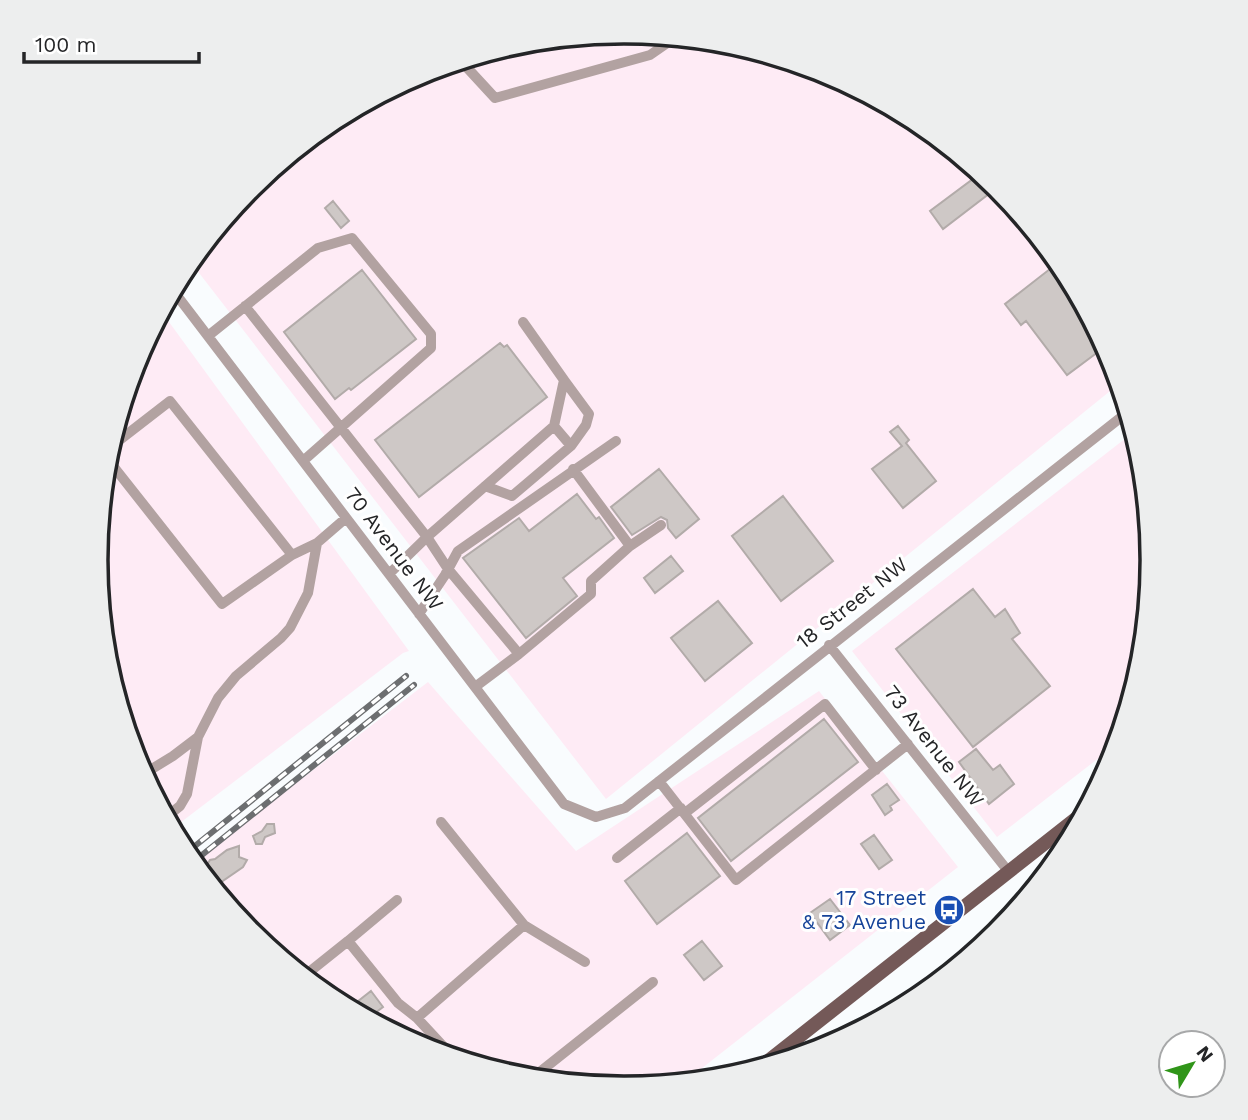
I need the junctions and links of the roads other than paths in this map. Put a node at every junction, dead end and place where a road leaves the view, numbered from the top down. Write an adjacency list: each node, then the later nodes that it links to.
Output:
1 (664, 46): 2 (street)
2 (467, 68)
3 (179, 298): 6 (street, 70 Avenue NW)
4 (245, 306): 6 (street); 10 (street); 10 (street)
5 (523, 322): 7 (street)
6 (208, 336): 14 (street, 70 Avenue NW)
7 (564, 380): 9 (street); 13 (street)
8 (1120, 418): 27 (street, 18 Street NW)
9 (554, 426): 13 (street); 17 (street)
10 (340, 428): 14 (street); 20 (street)
11 (123, 438): 23 (street)
12 (615, 441): 16 (street)
13 (571, 446): 17 (street)
14 (303, 461): 18 (street, 70 Avenue NW)
15 (116, 470): 23 (street)
16 (573, 470): 22 (street); 24 (street)
17 (485, 486): 20 (street)
18 (346, 518): 21 (street); 25 (street, 70 Avenue NW)
19 (661, 526): 22 (street)
20 (427, 537): 24 (street); 25 (street)
21 (317, 542): 23 (street); 30 (street)
22 (630, 546): 28 (street)
23 (292, 555)
24 (448, 569): 26 (street); 28 (street)
25 (389, 574): 26 (street, 70 Avenue NW)
26 (419, 614): 29 (street, 70 Avenue NW)
27 (829, 645): 31 (street, 73 Avenue NW); 34 (street, 18 Street NW)
28 (519, 654): 29 (street)
29 (475, 687): 37 (street, 70 Avenue NW)
30 (198, 737): 32 (street); 35 (street)
31 (908, 744): 33 (street); 41 (street, 73 Avenue NW)
32 (152, 769)
33 (876, 769): 36 (street); 36 (street)
34 (659, 780): 36 (street); 37 (street, 18 Street NW)
35 (173, 811)
36 (683, 811): 40 (street)
37 (596, 817)
38 (441, 822): 43 (street)
39 (1057, 841): 41 (main road)
40 (617, 858)
41 (1008, 871): 50 (main road)
42 (397, 901): 44 (street)
43 (524, 925): 45 (street); 48 (street)
44 (348, 941): 46 (street); 48 (street)
45 (585, 961)
46 (311, 971)
47 (653, 982): 51 (street)
48 (417, 1018): 49 (street)
49 (439, 1042)
50 (779, 1052)
51 (543, 1070)

